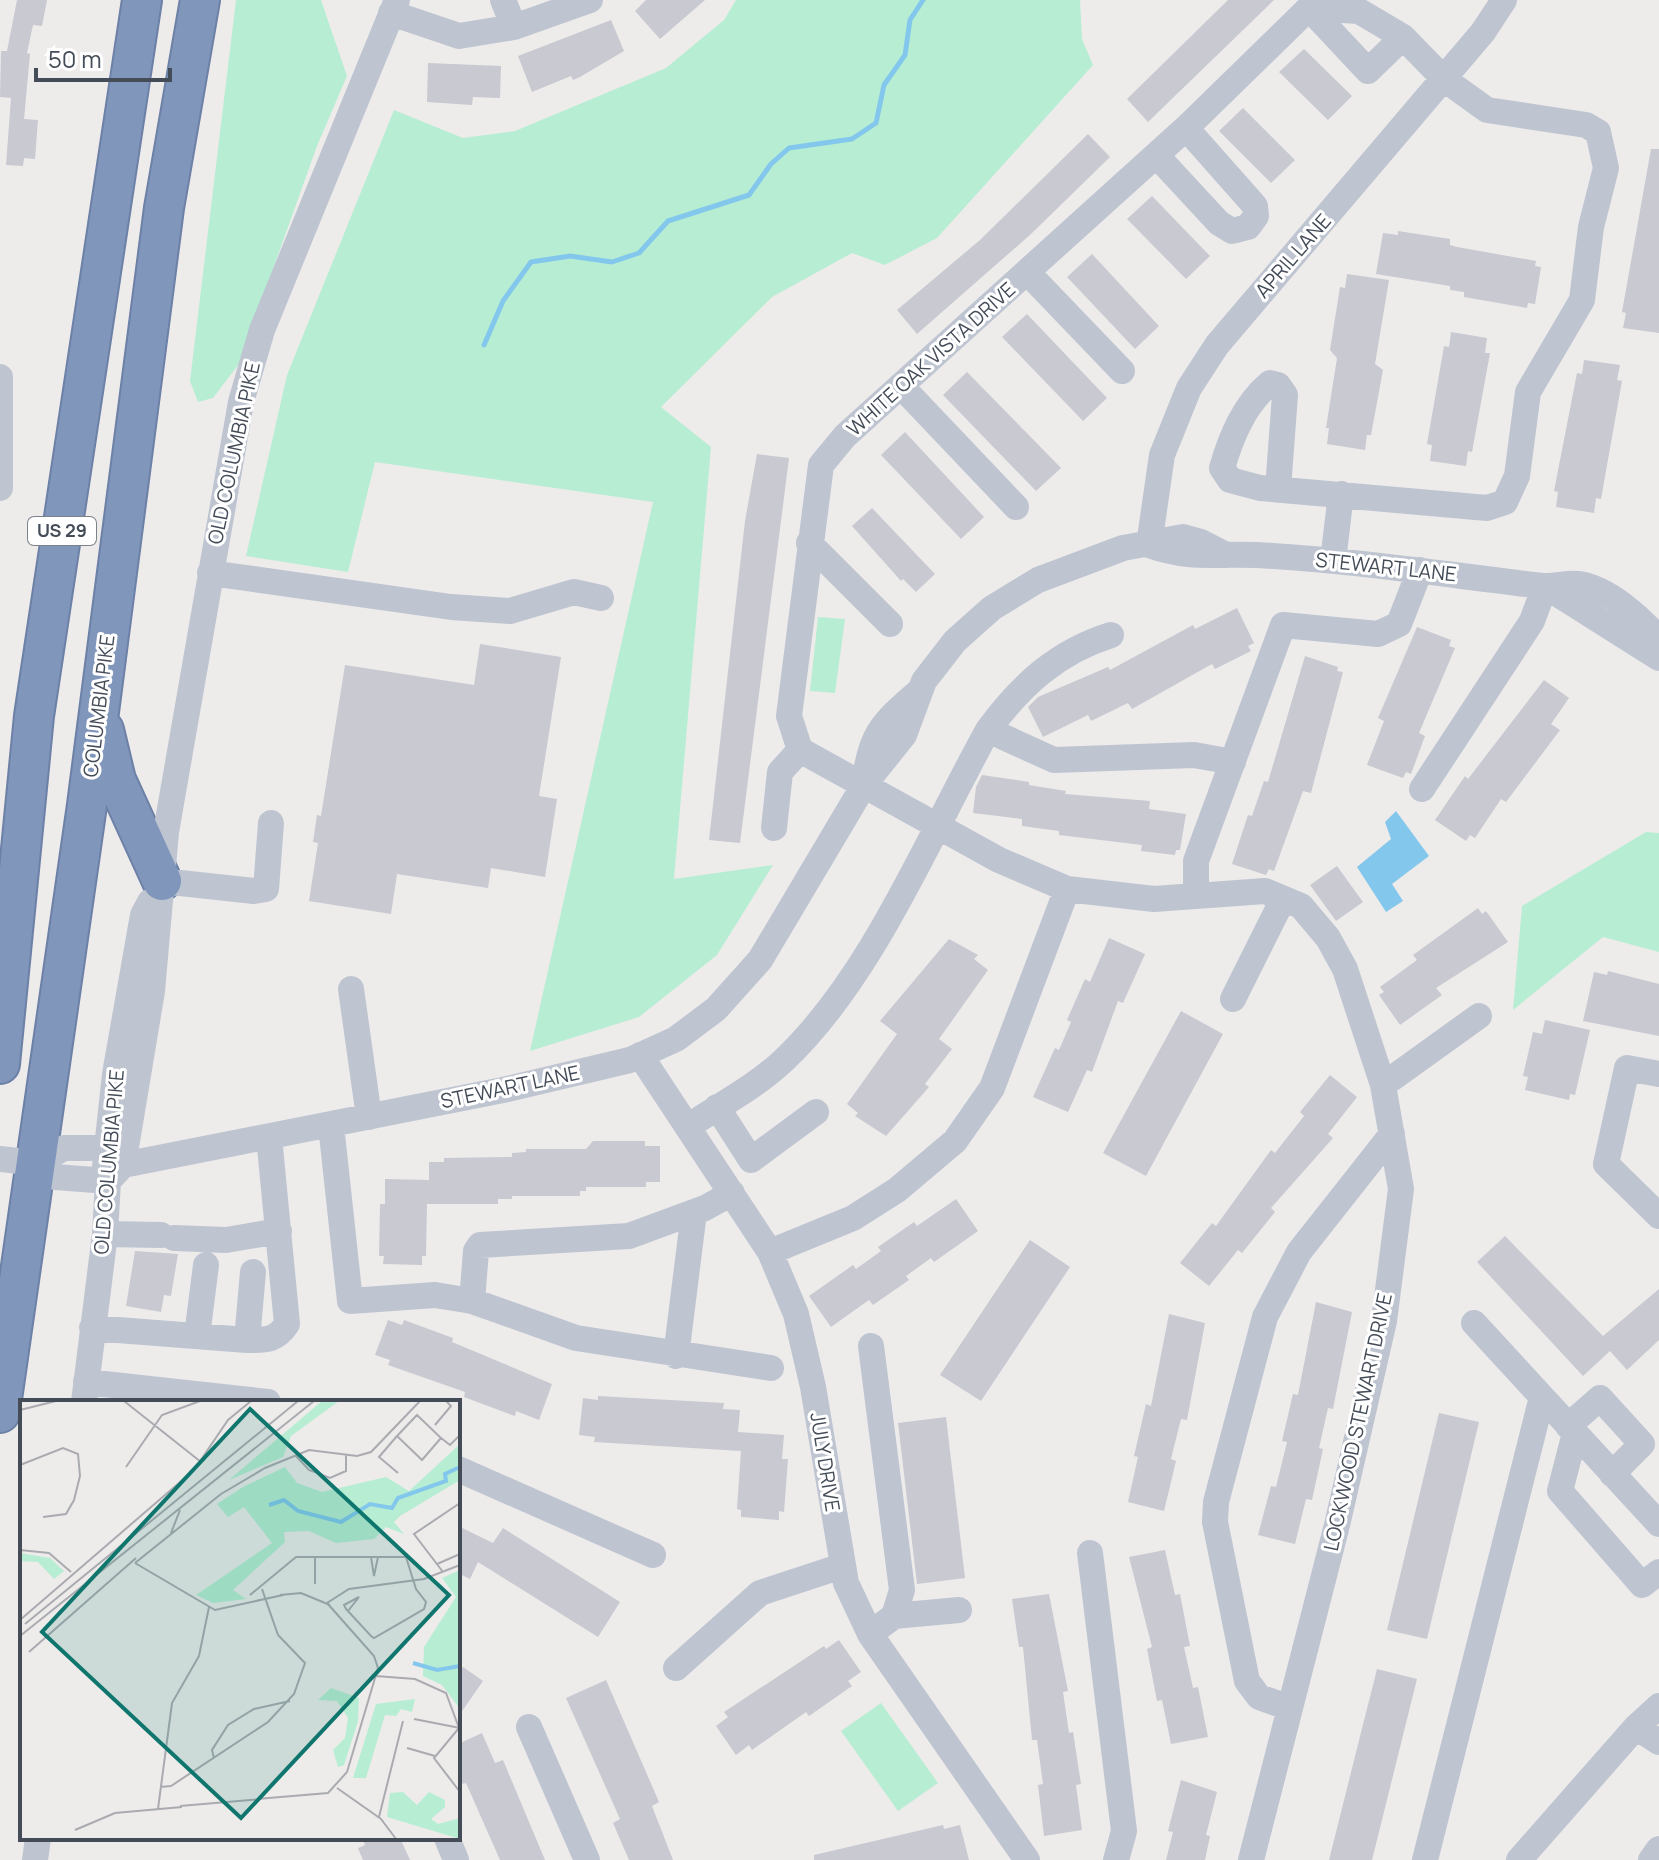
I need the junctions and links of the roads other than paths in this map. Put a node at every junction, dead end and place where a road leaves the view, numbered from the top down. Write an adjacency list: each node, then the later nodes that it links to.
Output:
1 (142, 0): 39 (highway, US 29)
2 (200, 0): 33 (highway, COLUMBIA PIKE / US 29)
3 (503, 0): 8 (street)
4 (590, 0): 8 (street)
5 (1504, 0): 10 (street, APRIL LANE)
6 (394, 6): 8 (street); 26 (street, OLD COLUMBIA PIKE)
7 (1309, 8): 9 (street); 9 (street); 11 (street, WHITE OAK VISTA DRIVE)
8 (514, 27)
9 (1403, 37): 10 (street)
10 (1444, 79): 20 (street); 23 (street, APRIL LANE)
11 (1186, 128): 12 (street, WHITE OAK VISTA DRIVE); 12 (street)
12 (1156, 155): 13 (street, WHITE OAK VISTA DRIVE)
13 (1027, 272): 14 (street); 16 (street, WHITE OAK VISTA DRIVE)
14 (1122, 371)
15 (0, 377): 17 (street)
16 (901, 386): 21 (street); 22 (street, WHITE OAK VISTA DRIVE)
17 (1, 440): 18 (street)
18 (0, 488)
19 (1278, 489): 20 (street)
20 (1341, 494): 24 (street)
21 (1016, 507)
22 (809, 543): 29 (street); 35 (street, WHITE OAK VISTA DRIVE)
23 (1149, 545): 24 (street, STEWART LANE); 37 (street, STEWART LANE)
24 (1333, 561): 25 (street, STEWART LANE)
25 (1420, 570): 27 (street, STEWART LANE); 36 (street)
26 (210, 573): 28 (street); 44 (street, OLD COLUMBIA PIKE)
27 (1545, 586): 31 (street, STEWART LANE); 32 (street, STEWART LANE); 38 (street)
28 (601, 598)
29 (890, 624)
30 (1111, 635): 34 (street)
31 (1659, 639)
32 (1659, 658)
33 (98, 704): 40 (highway, COLUMBIA PIKE / US 29); 44 (highway)
34 (988, 730): 36 (street); 42 (street)
35 (800, 750): 37 (street); 43 (street)
36 (1233, 762): 46 (street)
37 (864, 785): 42 (street, LOCKWOOD STEWART DRIVE); 51 (street, STEWART LANE)
38 (1422, 789)
39 (27, 791): 40 (highway); 52 (highway, US 29)
40 (87, 805): 44 (highway); 63 (highway, COLUMBIA PIKE / US 29)
41 (271, 823): 44 (street)
42 (936, 825): 45 (street, LOCKWOOD STEWART DRIVE); 55 (street)
43 (774, 828)
44 (154, 868): 64 (street, OLD COLUMBIA PIKE)
45 (1067, 889): 46 (street, LOCKWOOD STEWART DRIVE); 70 (street)
46 (1196, 896): 47 (street, LOCKWOOD STEWART DRIVE)
47 (1283, 899): 49 (street); 54 (street, LOCKWOOD STEWART DRIVE)
48 (351, 989): 57 (street)
49 (1233, 999)
50 (1479, 1016): 54 (street)
51 (640, 1055): 57 (street, STEWART LANE); 59 (street, JULY DRIVE)
52 (0, 1064)
53 (1659, 1074): 66 (street)
54 (1383, 1085): 60 (street, LOCKWOOD STEWART DRIVE)
55 (717, 1107): 56 (street); 59 (street)
56 (816, 1112)
57 (369, 1117): 58 (street, STEWART LANE)
58 (331, 1125): 61 (street, STEWART LANE); 73 (street)
59 (689, 1126): 65 (street, JULY DRIVE)
60 (1392, 1134): 98 (street, LOCKWOOD STEWART DRIVE); 98 (street)
61 (269, 1137): 64 (street, STEWART LANE); 68 (street)
62 (0, 1159): 63 (street, STEWART LANE)
63 (37, 1163): 64 (street, STEWART LANE); 84 (highway, COLUMBIA PIKE / US 29)
64 (113, 1165): 69 (street, OLD COLUMBIA PIKE)
65 (732, 1193): 67 (street); 70 (street, JULY DRIVE)
66 (1657, 1204)
67 (694, 1212): 73 (street); 79 (street)
68 (279, 1231): 69 (street); 77 (street)
69 (105, 1234): 75 (street, OLD COLUMBIA PIKE)
70 (770, 1252): 91 (street, JULY DRIVE)
71 (206, 1265): 76 (street)
72 (253, 1272): 77 (street)
73 (472, 1301): 79 (street)
74 (1474, 1323): 82 (street)
75 (92, 1328): 76 (street); 81 (street, OLD COLUMBIA PIKE)
76 (197, 1336): 77 (street)
77 (247, 1340)
78 (871, 1346): 94 (street)
79 (676, 1356): 80 (street)
80 (771, 1368)
81 (85, 1392): 83 (street)
82 (1542, 1397): 85 (street); 111 (street)
83 (231, 1400)
84 (0, 1413)
85 (1572, 1430): 87 (street); 87 (street); 92 (street)
86 (460, 1470): 90 (street)
87 (1612, 1474): 88 (street)
88 (1659, 1524)
89 (1090, 1553): 109 (street)
90 (653, 1555)
91 (842, 1566): 95 (street, JULY DRIVE); 96 (street)
92 (1659, 1572)
93 (959, 1610): 94 (street)
94 (894, 1616): 95 (street)
95 (870, 1634): 108 (street, JULY DRIVE)
96 (676, 1668)
97 (1659, 1682): 99 (street)
98 (1290, 1708): 110 (street, LOCKWOOD STEWART DRIVE)
99 (1650, 1715): 101 (street); 112 (street)
100 (529, 1727): 107 (street)
101 (1659, 1742)
102 (38, 1840): 105 (street)
103 (448, 1840): 106 (street)
104 (1659, 1849): 113 (street)
105 (35, 1860)
106 (456, 1860)
107 (587, 1860)
108 (1027, 1860)
109 (1116, 1860)
110 (1251, 1860)
111 (1425, 1860)
112 (1519, 1860)
113 (1651, 1860)

